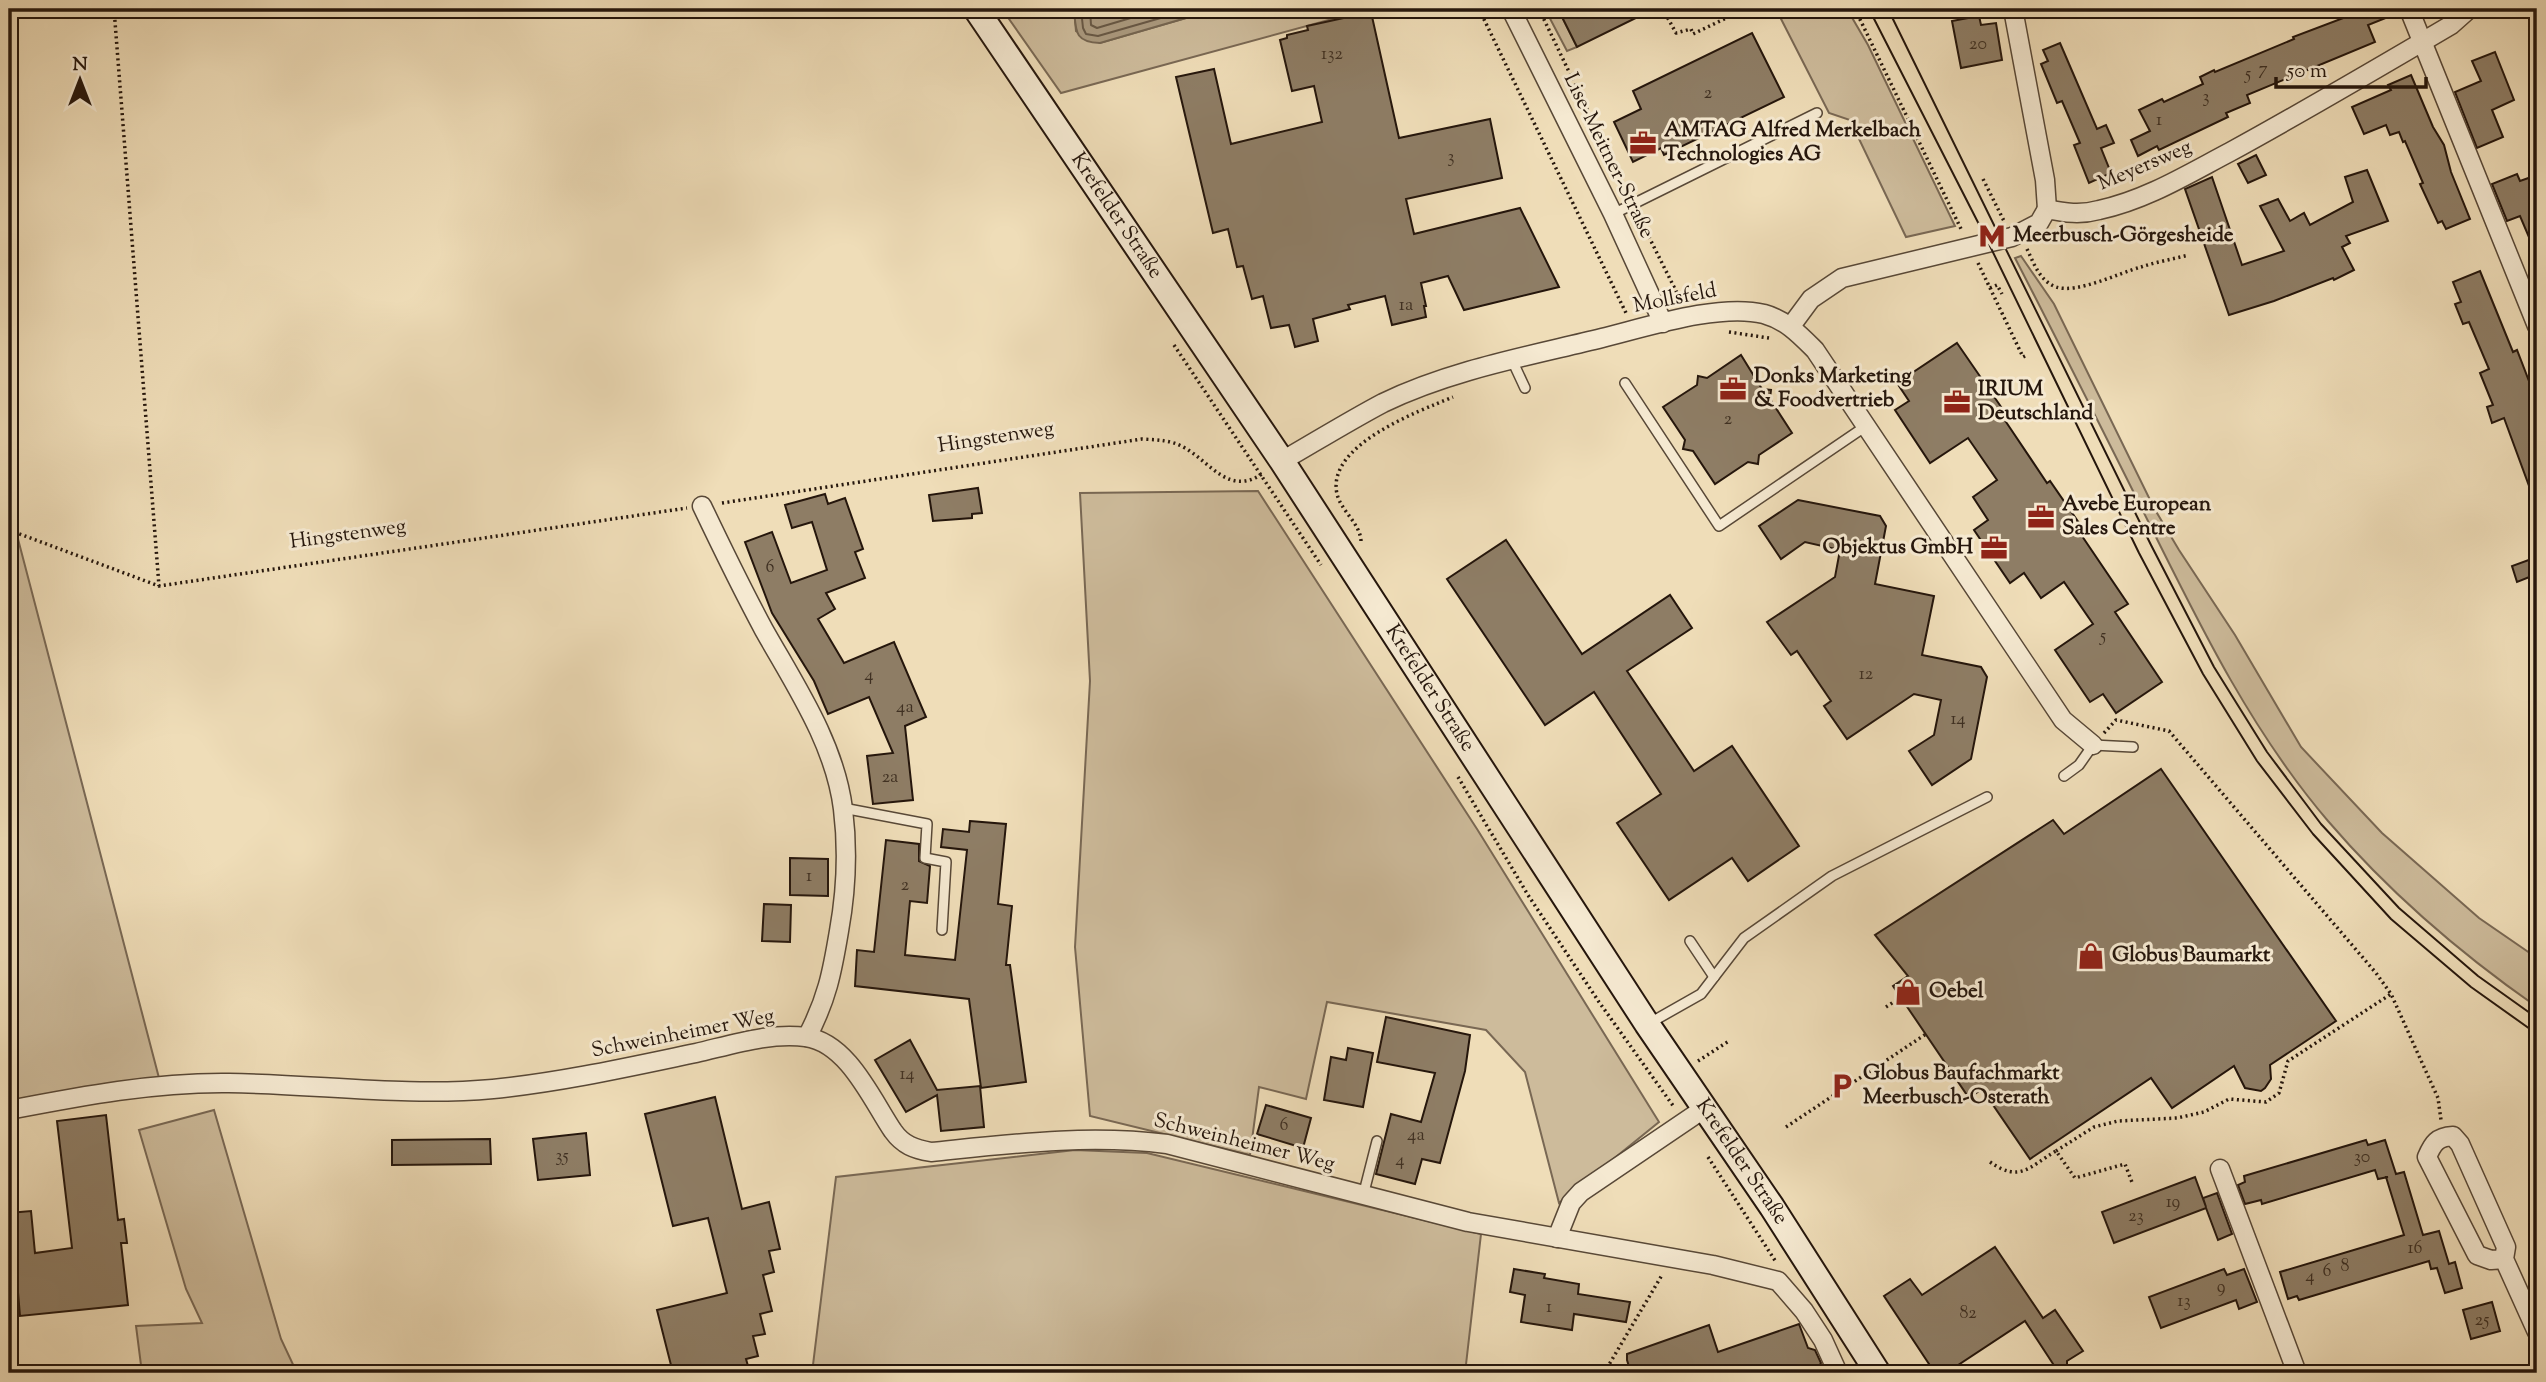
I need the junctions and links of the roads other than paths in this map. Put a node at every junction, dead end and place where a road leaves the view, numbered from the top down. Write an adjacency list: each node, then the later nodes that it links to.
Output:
1 (976, 9): 17 (main road, Krefelder Straße)
2 (1511, 9): 9 (street, Lise-Meitner-Straße)
3 (2013, 9): 8 (street)
4 (2409, 9): 6 (street)
5 (2469, 9): 6 (street, Meyersweg)
6 (2422, 42): 8 (street, Meyersweg); 11 (street)
7 (1817, 113): 9 (lane)
8 (2047, 209): 12 (street)
9 (1613, 214): 10 (street, Lise-Meitner-Straße)
10 (1663, 323): 12 (street, Mollsfeld); 13 (street, Mollsfeld)
11 (2537, 326)
12 (1794, 328): 16 (street, Mollsfeld)
13 (1512, 360): 15 (lane); 17 (street, Mollsfeld)
14 (1625, 383): 16 (lane)
15 (1525, 388)
16 (1866, 426): 19 (street, Mollsfeld)
17 (1282, 461): 27 (main road, Krefelder Straße)
18 (702, 506): 23 (street)
19 (2093, 745): 20 (lane); 21 (lane)
20 (2133, 747)
21 (2064, 776)
22 (1987, 797): 26 (lane)
23 (843, 808): 24 (lane); 28 (street)
24 (942, 930)
25 (1690, 941): 26 (lane)
26 (1714, 978): 27 (lane)
27 (1647, 1024): 30 (main road, Krefelder Straße)
28 (807, 1037): 29 (street, Schweinheimer Weg); 33 (street, Schweinheimer Weg)
29 (9, 1110)
30 (1696, 1115): 34 (street); 38 (main road, Krefelder Straße)
31 (1377, 1141): 33 (lane)
32 (2220, 1169): 39 (street)
33 (1363, 1196): 34 (street, Schweinheimer Weg)
34 (1557, 1238): 37 (street, Schweinheimer Weg)
35 (2504, 1259): 35 (street); 36 (street)
36 (2537, 1332)
37 (1838, 1373)
38 (1878, 1373)
39 (2297, 1373)

